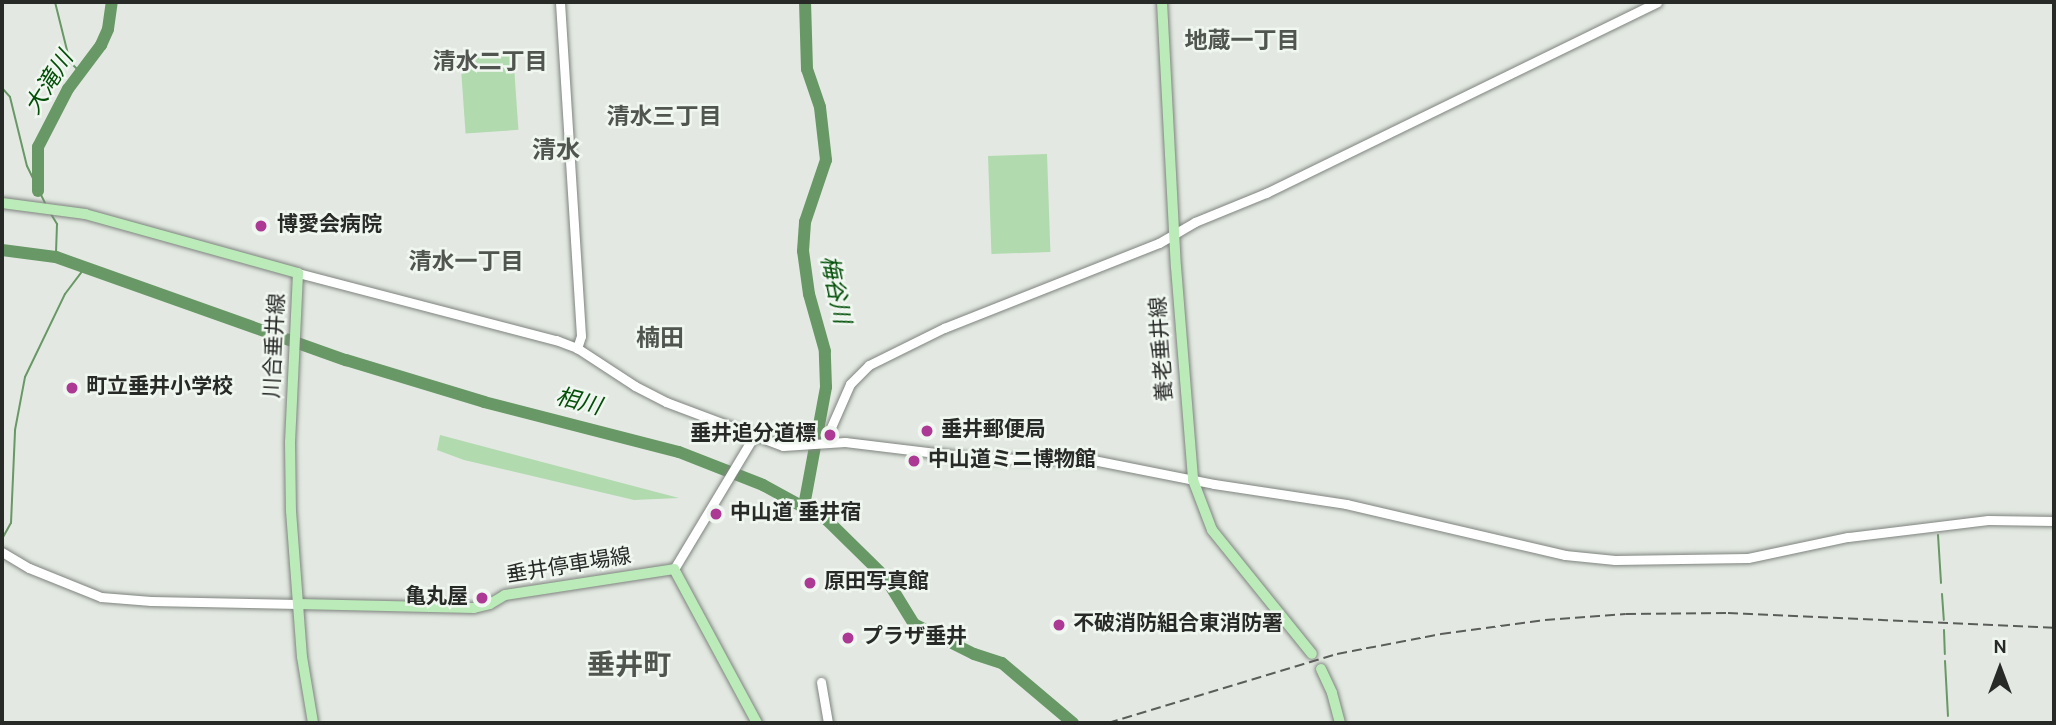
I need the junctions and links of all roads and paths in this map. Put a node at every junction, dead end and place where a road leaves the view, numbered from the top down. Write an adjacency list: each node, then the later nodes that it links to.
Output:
1 (561, 2): 7 (street)
2 (1162, 2): 5 (main road, 養老垂井線)
3 (1657, 2): 5 (street)
4 (2, 203): 6 (main road, 川合垂井線)
5 (1175, 235): 9 (street); 10 (main road, 養老垂井線)
6 (298, 278): 7 (street); 14 (main road, 川合垂井線)
7 (577, 348): 8 (street)
8 (753, 438): 9 (street); 13 (street)
9 (822, 442): 10 (street)
10 (1193, 481): 11 (street); 15 (main road, 養老垂井線)
11 (2054, 521)
12 (2, 552): 14 (street)
13 (674, 569): 14 (main road, 垂井停車場線); 19 (main road)
14 (298, 604): 18 (main road, 川合垂井線)
15 (1312, 654)
16 (1321, 669): 21 (main road)
17 (821, 682): 20 (street)
18 (313, 723)
19 (757, 723)
20 (828, 723)
21 (1340, 723)

